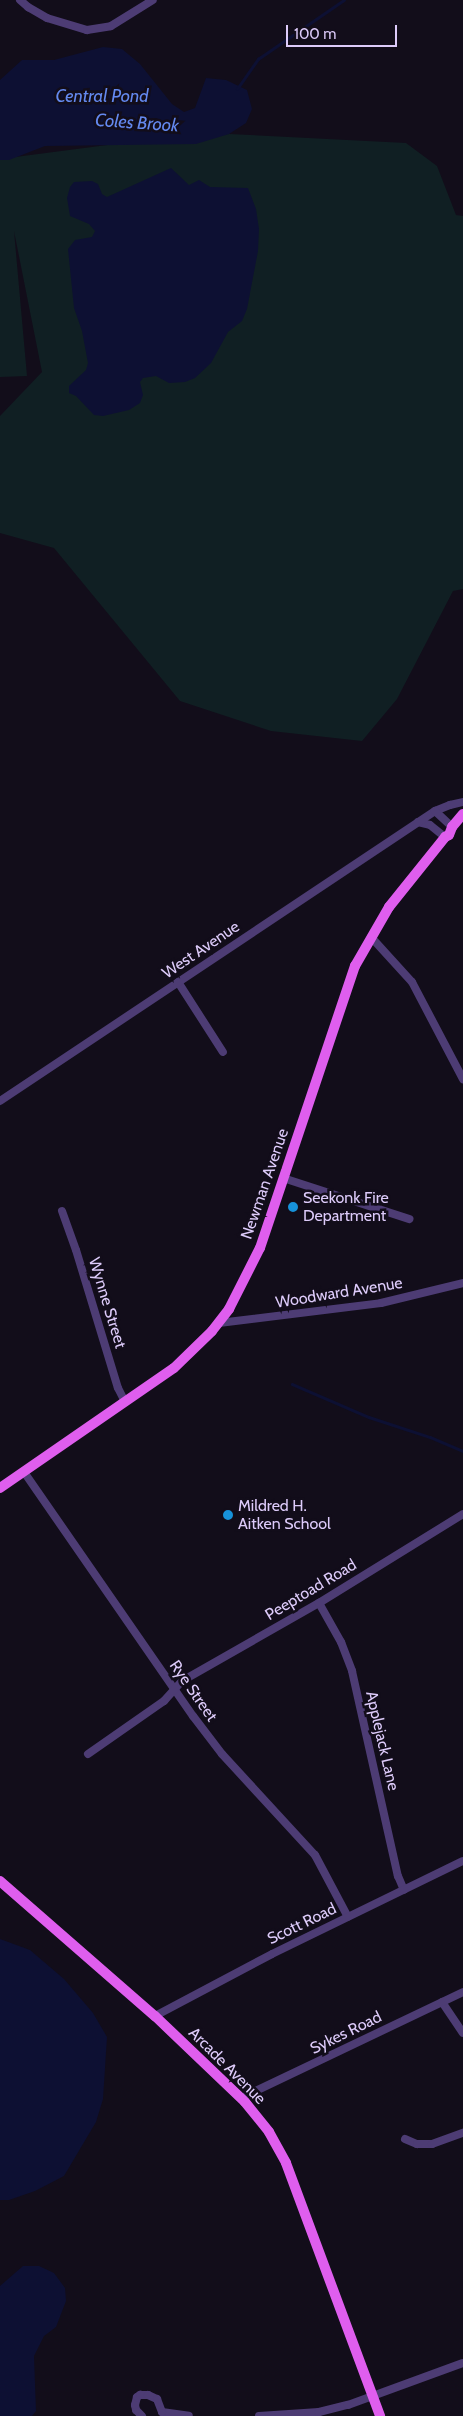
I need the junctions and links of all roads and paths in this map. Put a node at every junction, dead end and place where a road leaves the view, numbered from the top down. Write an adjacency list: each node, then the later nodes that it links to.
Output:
1 (20, 0): 2 (street)
2 (153, 0)
3 (463, 802): 4 (street, West Avenue)
4 (435, 811): 6 (street, West Avenue); 7 (street)
5 (463, 814): 7 (main road, Newman Avenue)
6 (418, 822): 8 (street); 10 (street, West Avenue)
7 (452, 827): 8 (main road, Newman Avenue)
8 (445, 837): 9 (main road, Newman Avenue)
9 (371, 937): 12 (street); 14 (main road, Newman Avenue)
10 (178, 982): 11 (street); 13 (street, West Avenue)
11 (223, 1052)
12 (463, 1079)
13 (0, 1102)
14 (284, 1178): 16 (street); 18 (main road, Newman Avenue)
15 (62, 1212): 19 (street, Wynne Street)
16 (409, 1219)
17 (463, 1283): 18 (street, Woodward Avenue)
18 (218, 1323): 19 (main road, Newman Avenue)
19 (125, 1402): 20 (main road, Newman Avenue)
20 (24, 1472): 21 (main road, Newman Avenue); 24 (street, Rye Street)
21 (0, 1488)
22 (463, 1514): 23 (street, Peeptoad Road)
23 (319, 1603): 24 (street, Peeptoad Road); 28 (street, Applejack Lane)
24 (174, 1690): 25 (street, Peeptoad Road); 29 (street, Rye Street)
25 (88, 1754)
26 (463, 1861): 28 (street, Scott Road)
27 (0, 1881): 32 (main road, Arcade Avenue)
28 (404, 1890): 29 (street, Scott Road)
29 (348, 1917): 32 (street, Scott Road)
30 (463, 1992): 31 (street, Sykes Road)
31 (442, 2002): 33 (street); 34 (street, Sykes Road)
32 (155, 2016): 34 (main road, Arcade Avenue)
33 (463, 2033)
34 (241, 2098): 38 (main road, Arcade Avenue)
35 (463, 2133): 36 (street)
36 (405, 2138)
37 (463, 2363): 38 (street)
38 (373, 2395): 42 (street); 43 (main road, Arcade Avenue)
39 (160, 2414): 40 (street); 41 (street)
40 (142, 2416)
41 (189, 2416)
42 (259, 2416)
43 (380, 2416)

